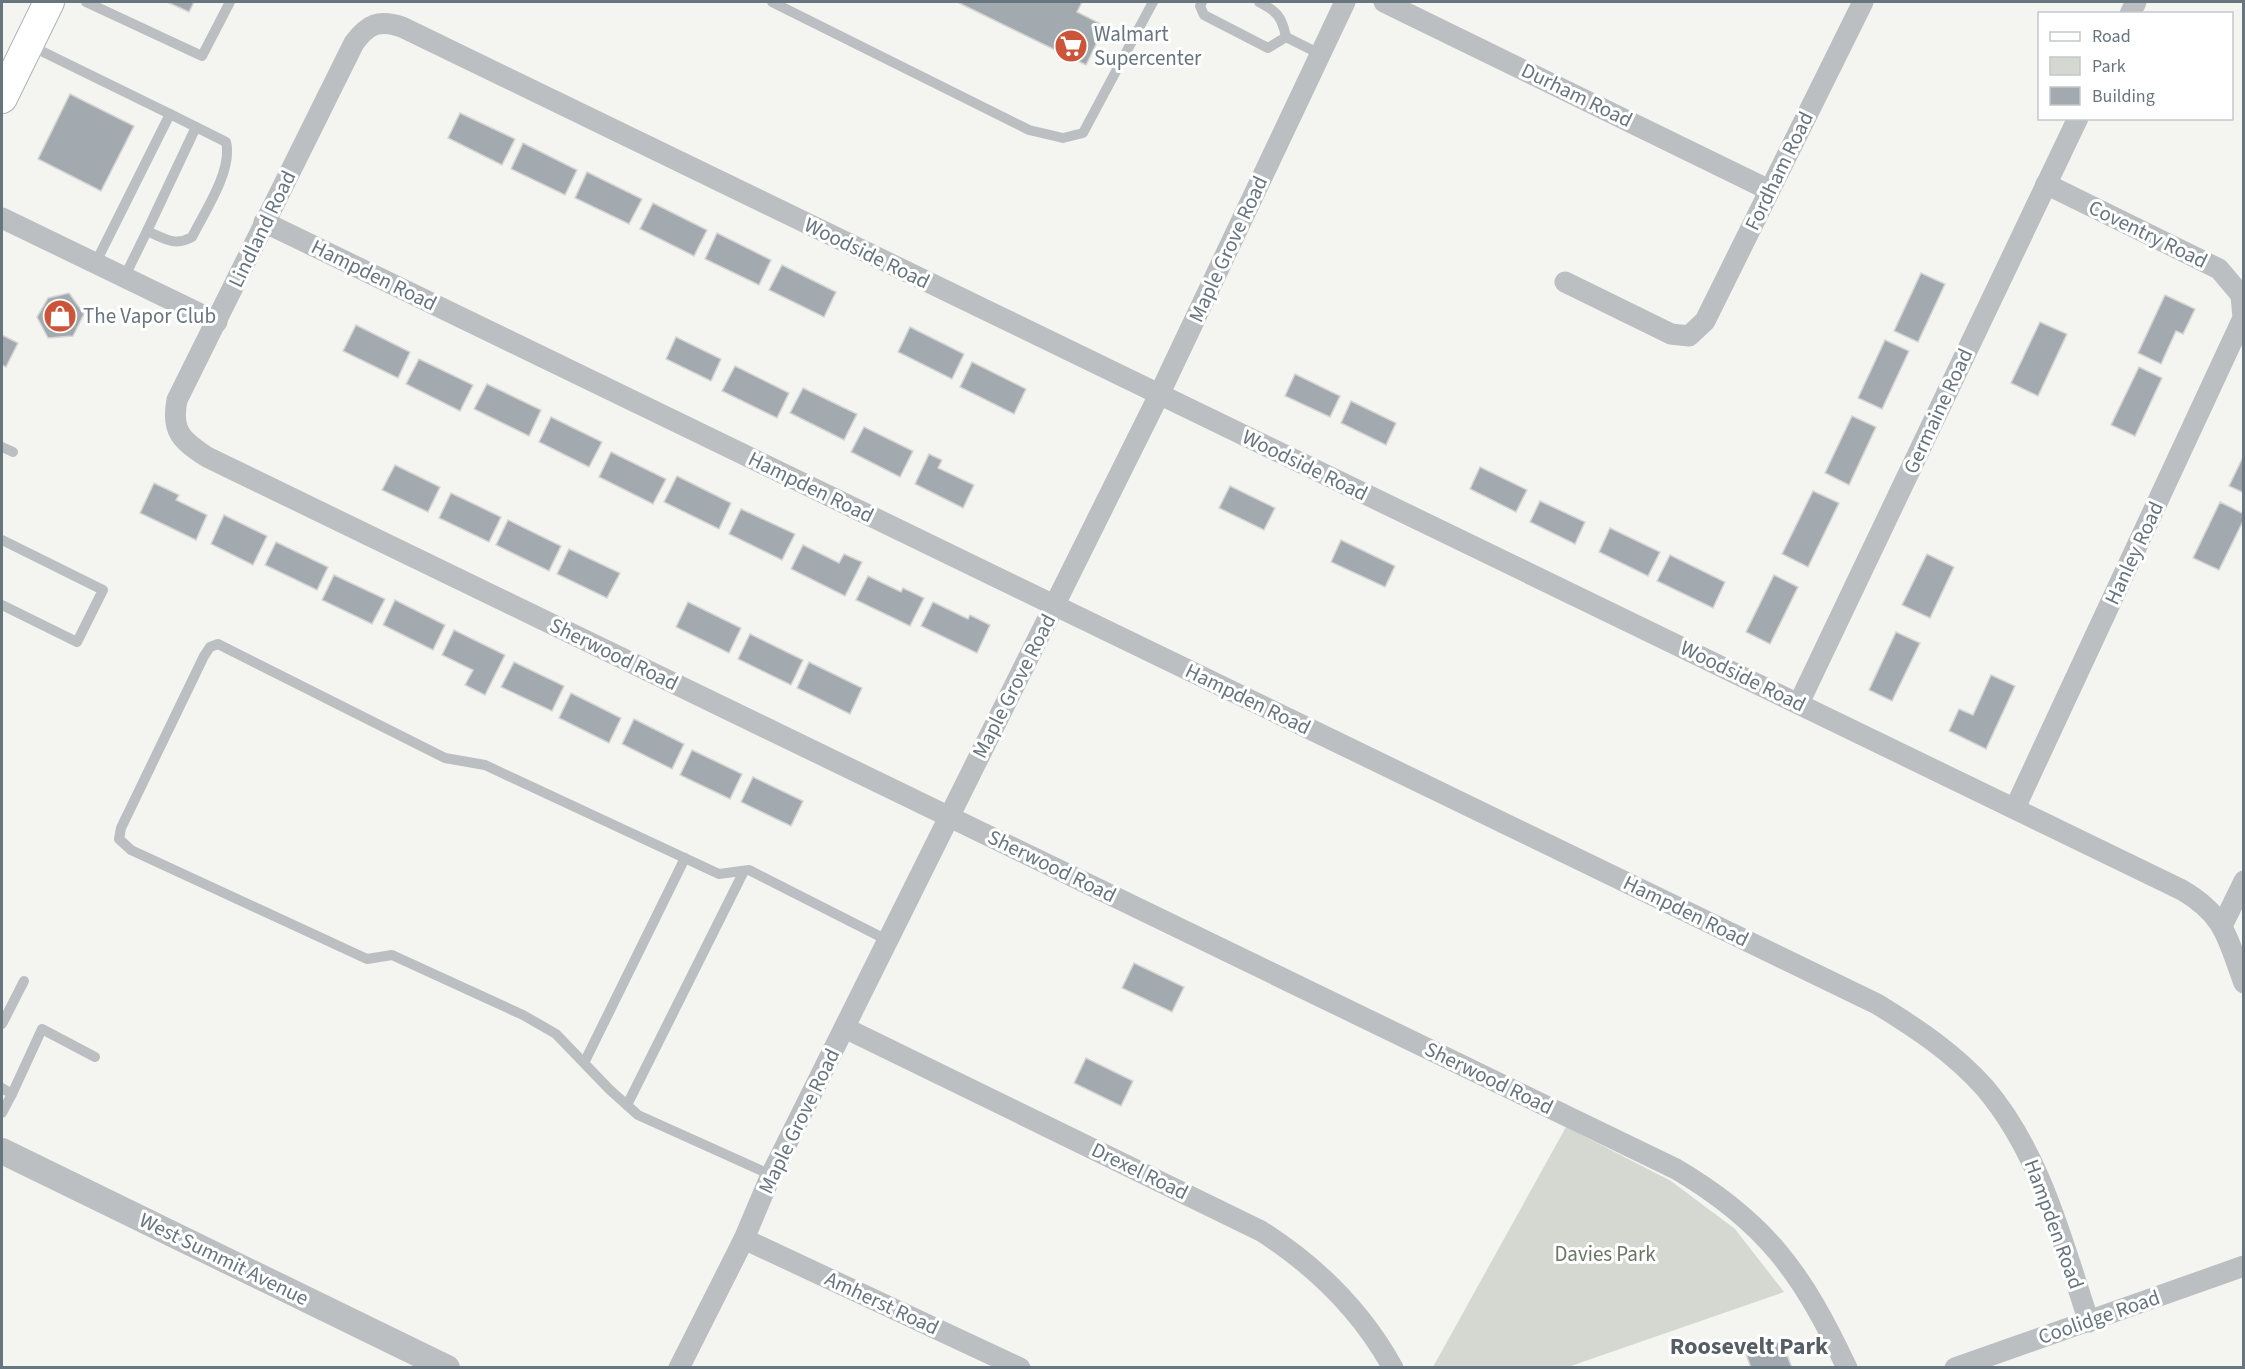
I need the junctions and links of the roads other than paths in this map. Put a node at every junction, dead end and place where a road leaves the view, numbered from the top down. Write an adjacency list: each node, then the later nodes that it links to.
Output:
1 (49, 2): 13 (main road)
2 (86, 2): 3 (lane)
3 (230, 2)
4 (772, 2): 5 (lane)
5 (1153, 2)
6 (1202, 2): 12 (lane)
7 (1259, 2): 12 (lane)
8 (1345, 2): 14 (street, Maple Grove Road)
9 (1384, 2): 20 (street, Durham Road)
10 (1863, 2): 20 (street, Fordham Road)
11 (377, 22): 22 (street, Lindland Road); 29 (street, Woodside Road)
12 (1286, 37): 14 (lane)
13 (27, 44): 15 (main road); 16 (lane)
14 (1320, 54): 29 (street, Maple Grove Road)
15 (2, 95)
16 (170, 114): 18 (lane); 24 (lane)
17 (2078, 120): 19 (street, Germaine Road)
18 (196, 128): 23 (lane); 23 (lane)
19 (2046, 184): 27 (street, Coventry Road); 36 (street, Germaine Road)
20 (1769, 190): 26 (street, Fordham Road)
21 (2, 218): 24 (street)
22 (264, 222): 28 (street, Lindland Road); 35 (street, Hampden Road)
23 (147, 231): 25 (lane)
24 (96, 262): 25 (street)
25 (124, 276): 28 (street)
26 (1565, 282)
27 (2241, 295): 37 (street, Hanley Road)
28 (217, 322): 30 (street, Lindland Road)
29 (1159, 395): 35 (street, Maple Grove Road); 36 (street, Woodside Road)
30 (188, 444): 38 (street, Sherwood Road)
31 (2, 447): 32 (lane)
32 (13, 452)
33 (2, 540): 34 (lane)
34 (2, 605)
35 (1054, 605): 38 (street, Maple Grove Road); 58 (street, Hampden Road)
36 (1800, 703): 37 (street, Woodside Road)
37 (2015, 808): 42 (street, Woodside Road)
38 (949, 816): 43 (street, Maple Grove Road); 63 (street, Sherwood Road)
39 (684, 858): 40 (lane); 49 (lane); 49 (lane)
40 (744, 871): 43 (lane); 52 (lane)
41 (2244, 881): 42 (street)
42 (2223, 924): 45 (street)
43 (889, 941): 47 (street, Maple Grove Road)
44 (24, 981): 46 (lane)
45 (2244, 984)
46 (2, 1024)
47 (845, 1028): 55 (street, Maple Grove Road); 62 (street, Drexel Road)
48 (95, 1057): 51 (lane)
49 (585, 1061): 52 (lane)
50 (2, 1088): 51 (lane)
51 (12, 1094): 53 (lane)
52 (627, 1105): 55 (lane)
53 (2, 1113)
54 (2, 1151): 59 (street, West Summit Avenue)
55 (771, 1175): 56 (street, Maple Grove Road)
56 (744, 1239): 60 (street, Maple Grove Road); 61 (street, Amherst Road)
57 (2244, 1266): 58 (street, Coolidge Road)
58 (2089, 1322): 64 (street, Coolidge Road)
59 (447, 1368)
60 (679, 1368)
61 (1020, 1368)
62 (1393, 1368)
63 (1847, 1368)
64 (1955, 1368)

